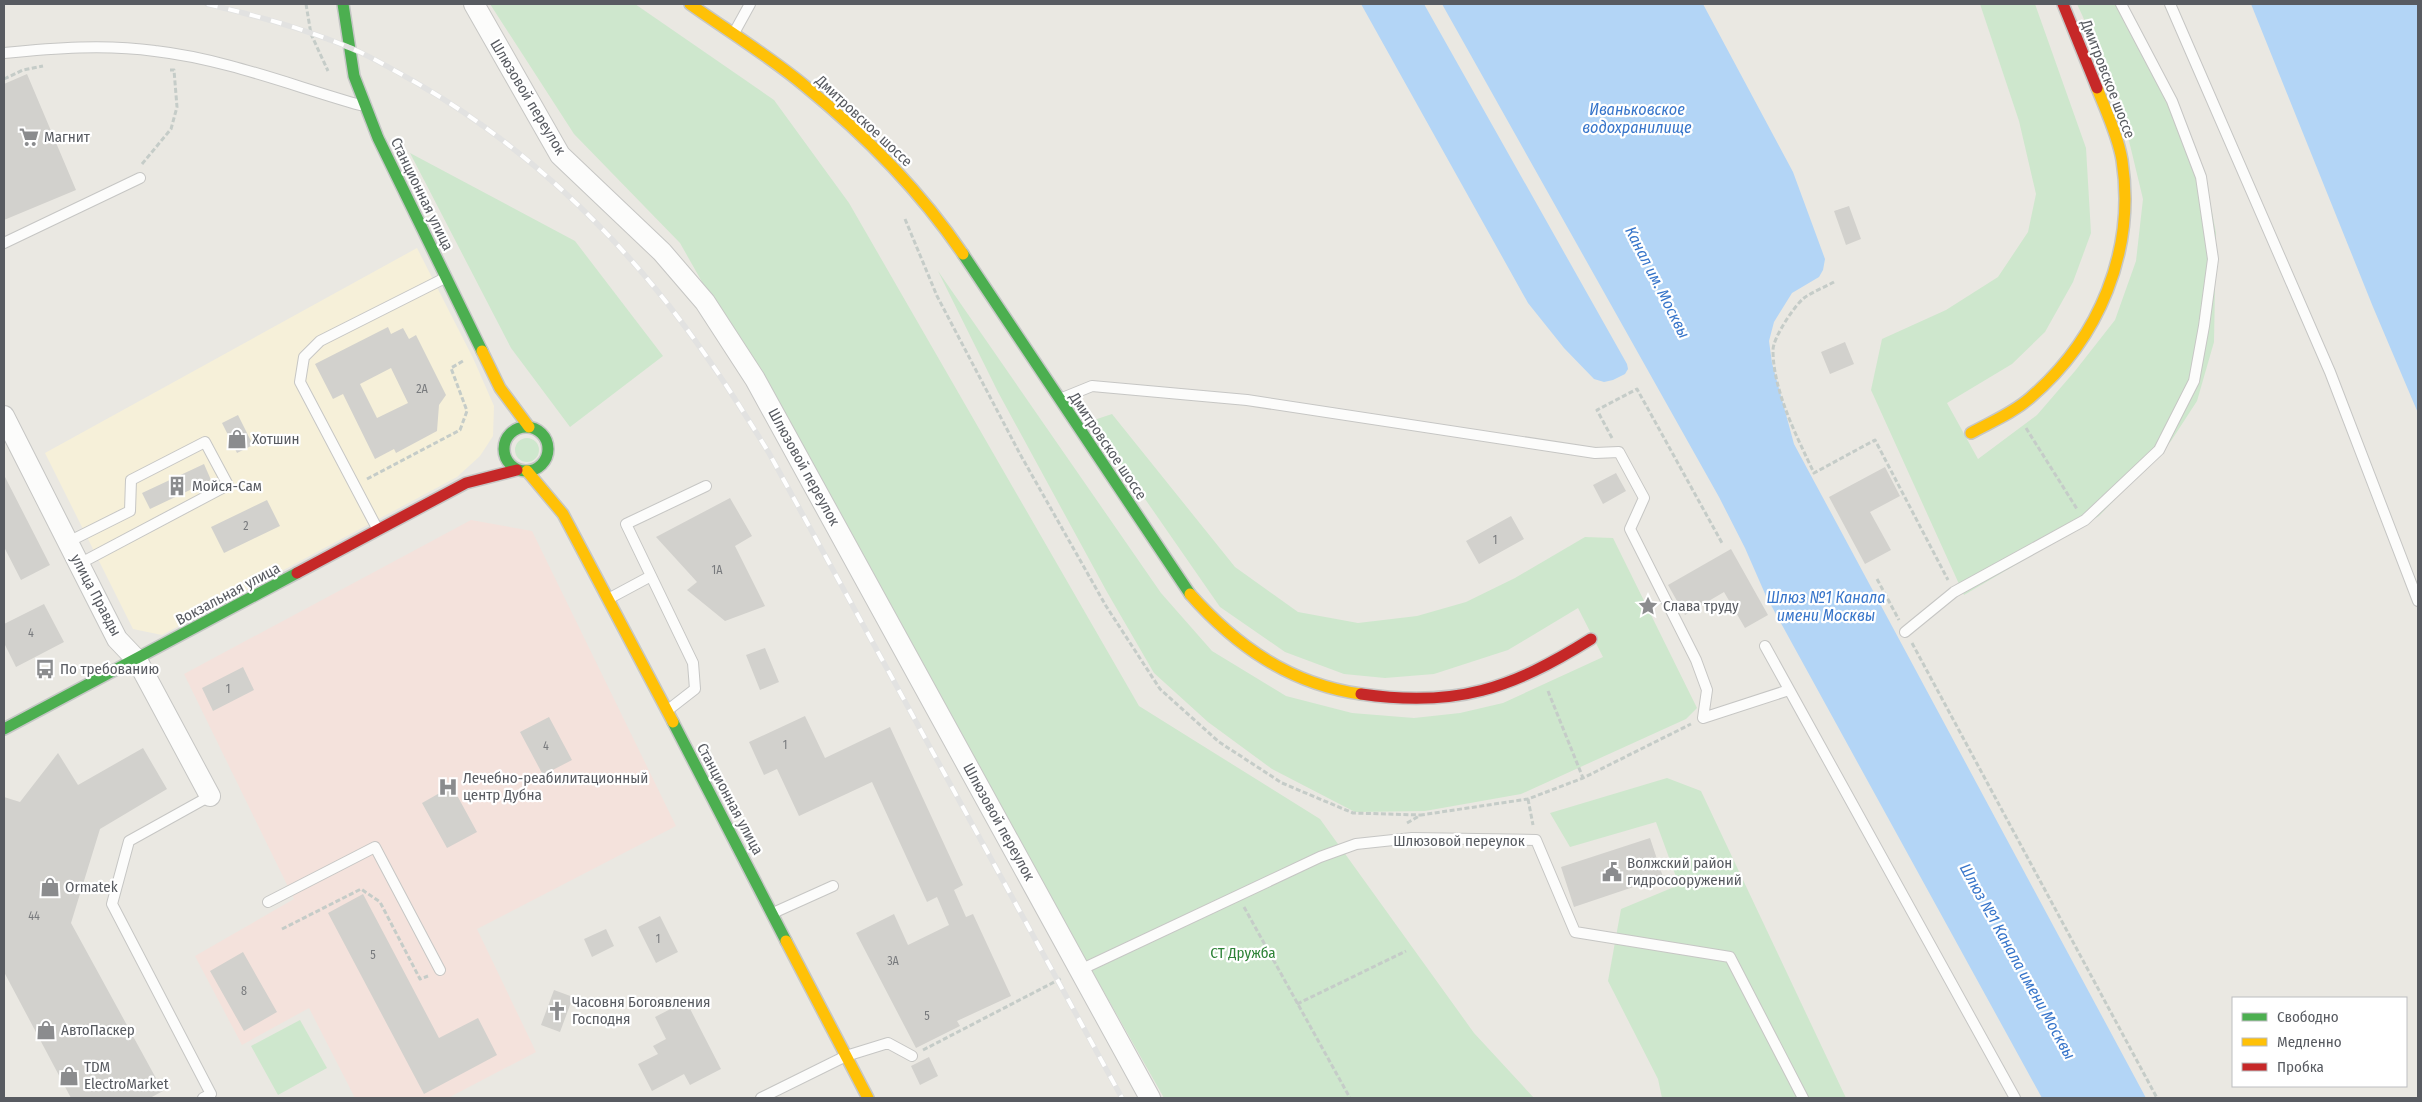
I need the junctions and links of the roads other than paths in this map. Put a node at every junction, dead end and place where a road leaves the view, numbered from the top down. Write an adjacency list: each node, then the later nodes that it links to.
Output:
1 (342, 4): 10 (main road, Станционная улица)
2 (474, 4): 43 (street, Шлюзовой переулок)
3 (690, 4): 8 (main road, Дмитровское шоссе)
4 (750, 4): 8 (lane)
5 (2063, 4): 18 (main road, Дмитровское шоссе)
6 (2121, 4): 31 (lane)
7 (2170, 4): 30 (lane)
8 (733, 33): 15 (main road, Дмитровское шоссе)
9 (4, 53): 10 (lane)
10 (364, 106): 13 (main road, Станционная улица)
11 (140, 178): 12 (lane)
12 (4, 243)
13 (446, 277): 14 (main road, Станционная улица); 25 (lane)
14 (500, 388): 17 (main road, Станционная улица); 19 (main road, Станционная улица)
15 (1059, 399): 32 (main road, Дмитровское шоссе); 35 (lane)
16 (4, 416): 26 (street, улица Правды)
17 (528, 427): 19 (main road); 21 (main road)
18 (1971, 433)
19 (506, 441): 20 (main road); 22 (main road, Вокзальная улица)
20 (522, 470): 21 (main road); 22 (main road, Вокзальная улица); 24 (main road, Станционная улица)
21 (548, 470): 24 (main road, Станционная улица)
22 (466, 483): 25 (main road, Вокзальная улица)
23 (706, 486): 28 (lane)
24 (563, 514): 29 (main road, Станционная улица)
25 (378, 530): 34 (main road, Вокзальная улица)
26 (68, 542): 27 (street, улица Правды); 27 (lane)
27 (79, 564): 34 (street, улица Правды)
28 (650, 576): 29 (lane); 36 (lane)
29 (609, 599): 36 (main road, Станционная улица)
30 (2418, 602)
31 (1905, 632)
32 (1591, 639)
33 (1765, 646): 35 (lane)
34 (137, 660): 37 (main road, Вокзальная улица); 38 (street, улица Правды)
35 (1789, 690): 51 (lane)
36 (667, 711): 41 (main road, Станционная улица)
37 (4, 729)
38 (210, 796): 46 (lane)
39 (833, 886): 41 (lane)
40 (268, 902): 42 (lane)
41 (772, 914): 44 (main road, Станционная улица)
42 (440, 970)
43 (1080, 970): 49 (street, Шлюзовой переулок); 50 (lane, Шлюзовой переулок)
44 (846, 1056): 45 (lane); 47 (lane); 48 (main road, Станционная улица)
45 (912, 1056)
46 (203, 1098)
47 (762, 1098)
48 (868, 1098)
49 (1150, 1098)
50 (1803, 1098)
51 (2015, 1098)

